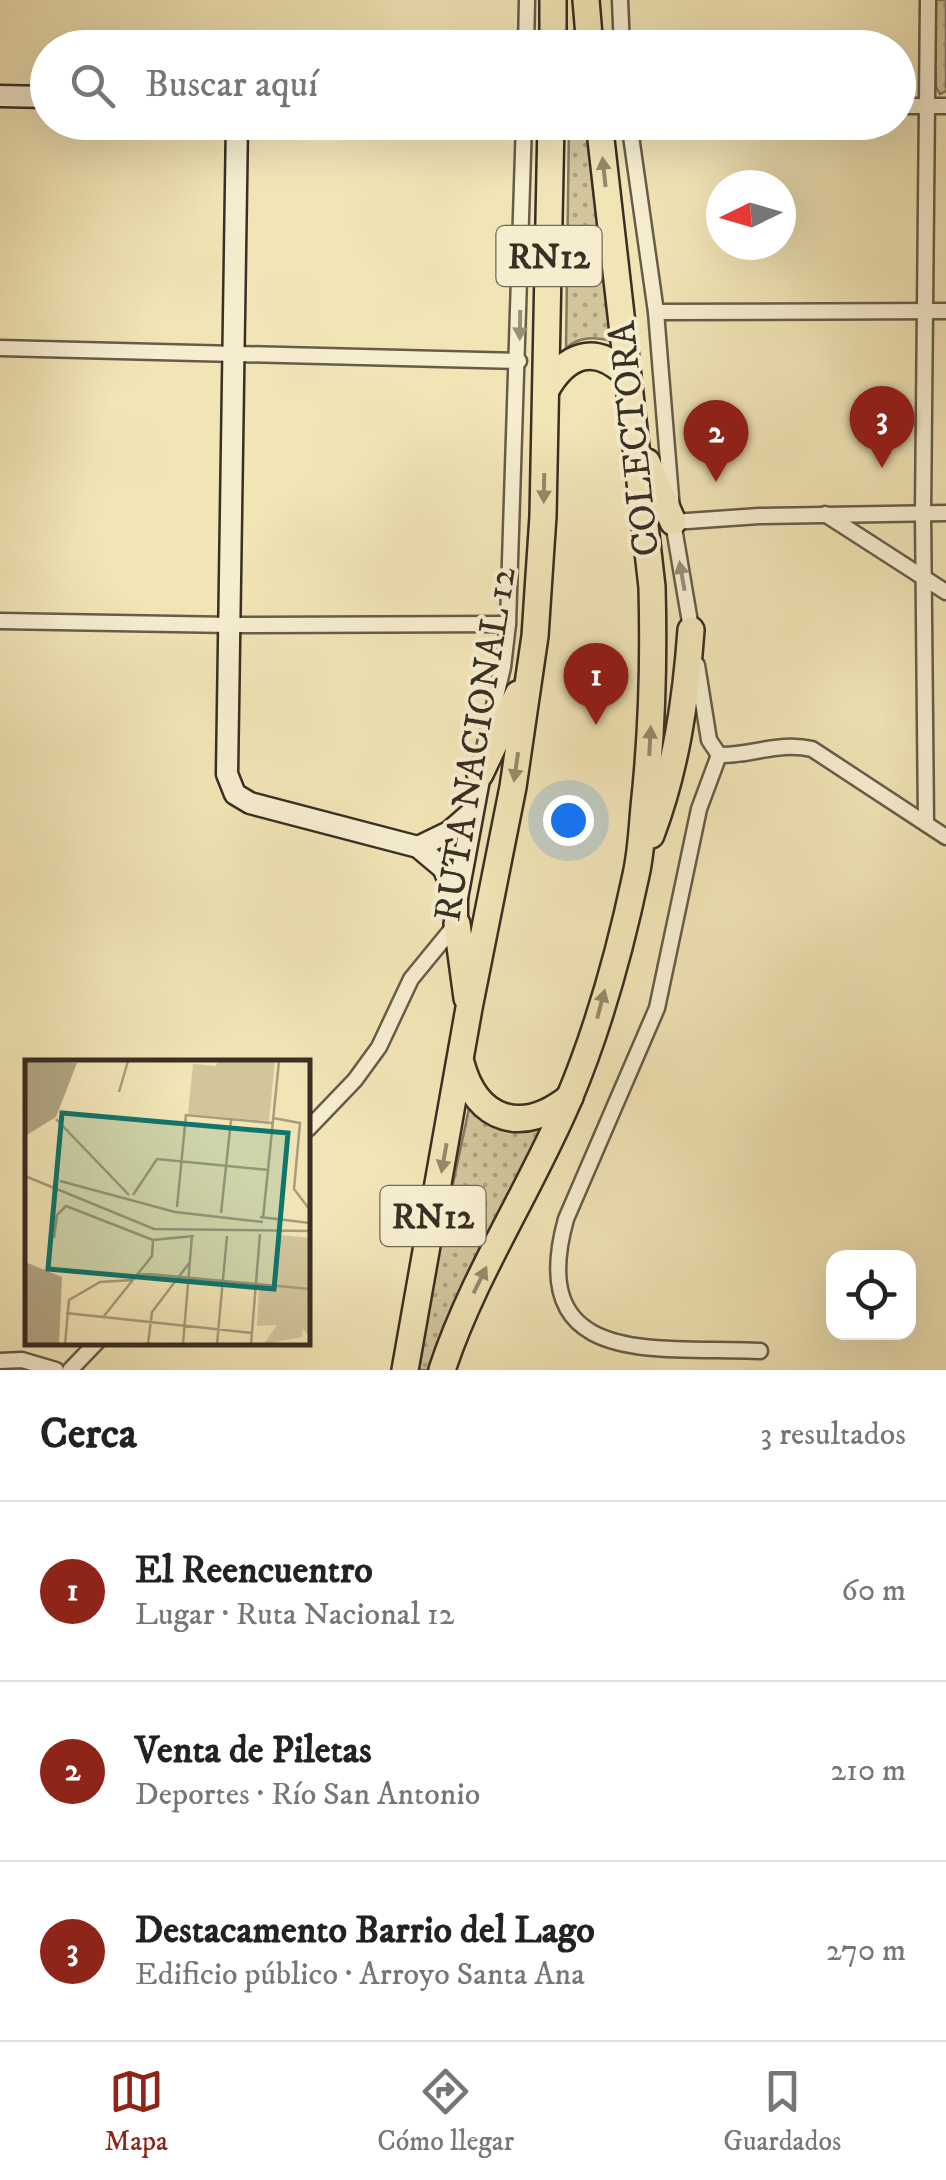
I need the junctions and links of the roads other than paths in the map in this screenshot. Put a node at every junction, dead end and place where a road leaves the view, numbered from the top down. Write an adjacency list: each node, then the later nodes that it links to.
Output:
1 (527, 0): 6 (street)
2 (554, 0): 7 (highway)
3 (586, 0): 8 (highway)
4 (620, 0): 9 (street)
5 (928, 0): 13 (street)
6 (526, 30)
7 (553, 30)
8 (588, 30)
9 (621, 30)
10 (0, 96): 11 (main road)
11 (30, 97)
12 (916, 106): 13 (street)
13 (926, 106): 14 (street); 20 (street)
14 (946, 106)
15 (237, 140): 24 (main road)
16 (524, 140): 25 (street, one-way to 25)
17 (551, 140): 27 (highway, RUTA NACIONAL 12 / RN12)
18 (601, 140): 26 (highway, RN12, one-way to 18)
19 (632, 140): 21 (street, COLECTORA)
20 (924, 311): 21 (street); 22 (street); 29 (street)
21 (656, 312): 32 (street, COLECTORA)
22 (946, 312)
23 (0, 348): 24 (street)
24 (235, 354): 25 (street); 37 (main road)
25 (519, 361): 36 (street)
26 (626, 374): 27 (highway); 28 (highway, RN12)
27 (546, 390): 39 (highway, RUTA NACIONAL 12 / RN12, one-way to 39)
28 (629, 400): 32 (highway); 46 (highway, RN12, one-way to 28)
29 (923, 513): 30 (street); 31 (street); 33 (street)
30 (946, 513)
31 (825, 514): 32 (street); 33 (street)
32 (672, 522): 38 (street, COLECTORA, one-way to 32)
33 (924, 578): 34 (street); 43 (street)
34 (946, 592)
35 (0, 620): 37 (street)
36 (508, 624): 37 (street); 41 (street)
37 (231, 625): 45 (main road)
38 (691, 630): 40 (street, COLECTORA); 46 (highway)
39 (535, 636): 41 (highway); 51 (highway, RUTA NACIONAL 12 / RN12, one-way to 51)
40 (718, 755): 43 (street); 56 (street)
41 (480, 774): 42 (main road)
42 (472, 812): 45 (main road); 47 (main road)
43 (926, 823): 44 (street)
44 (946, 837)
45 (418, 847): 47 (main road)
46 (637, 873): 53 (highway, RN12, one-way to 46)
47 (457, 898): 48 (main road)
48 (456, 924): 49 (street); 50 (highway)
49 (428, 956): 50 (street); 54 (street)
50 (460, 967): 51 (highway)
51 (469, 1008): 52 (highway, RUTA NACIONAL 12 / RN12)
52 (461, 1062): 53 (highway); 60 (highway, RUTA NACIONAL 12 / RN12, one-way to 60)
53 (570, 1097): 61 (highway, RN12, one-way to 53)
54 (310, 1127)
55 (94, 1345): 59 (street)
56 (760, 1350)
57 (0, 1361): 58 (street)
58 (56, 1370)
59 (70, 1370)
60 (405, 1370)
61 (442, 1370)

